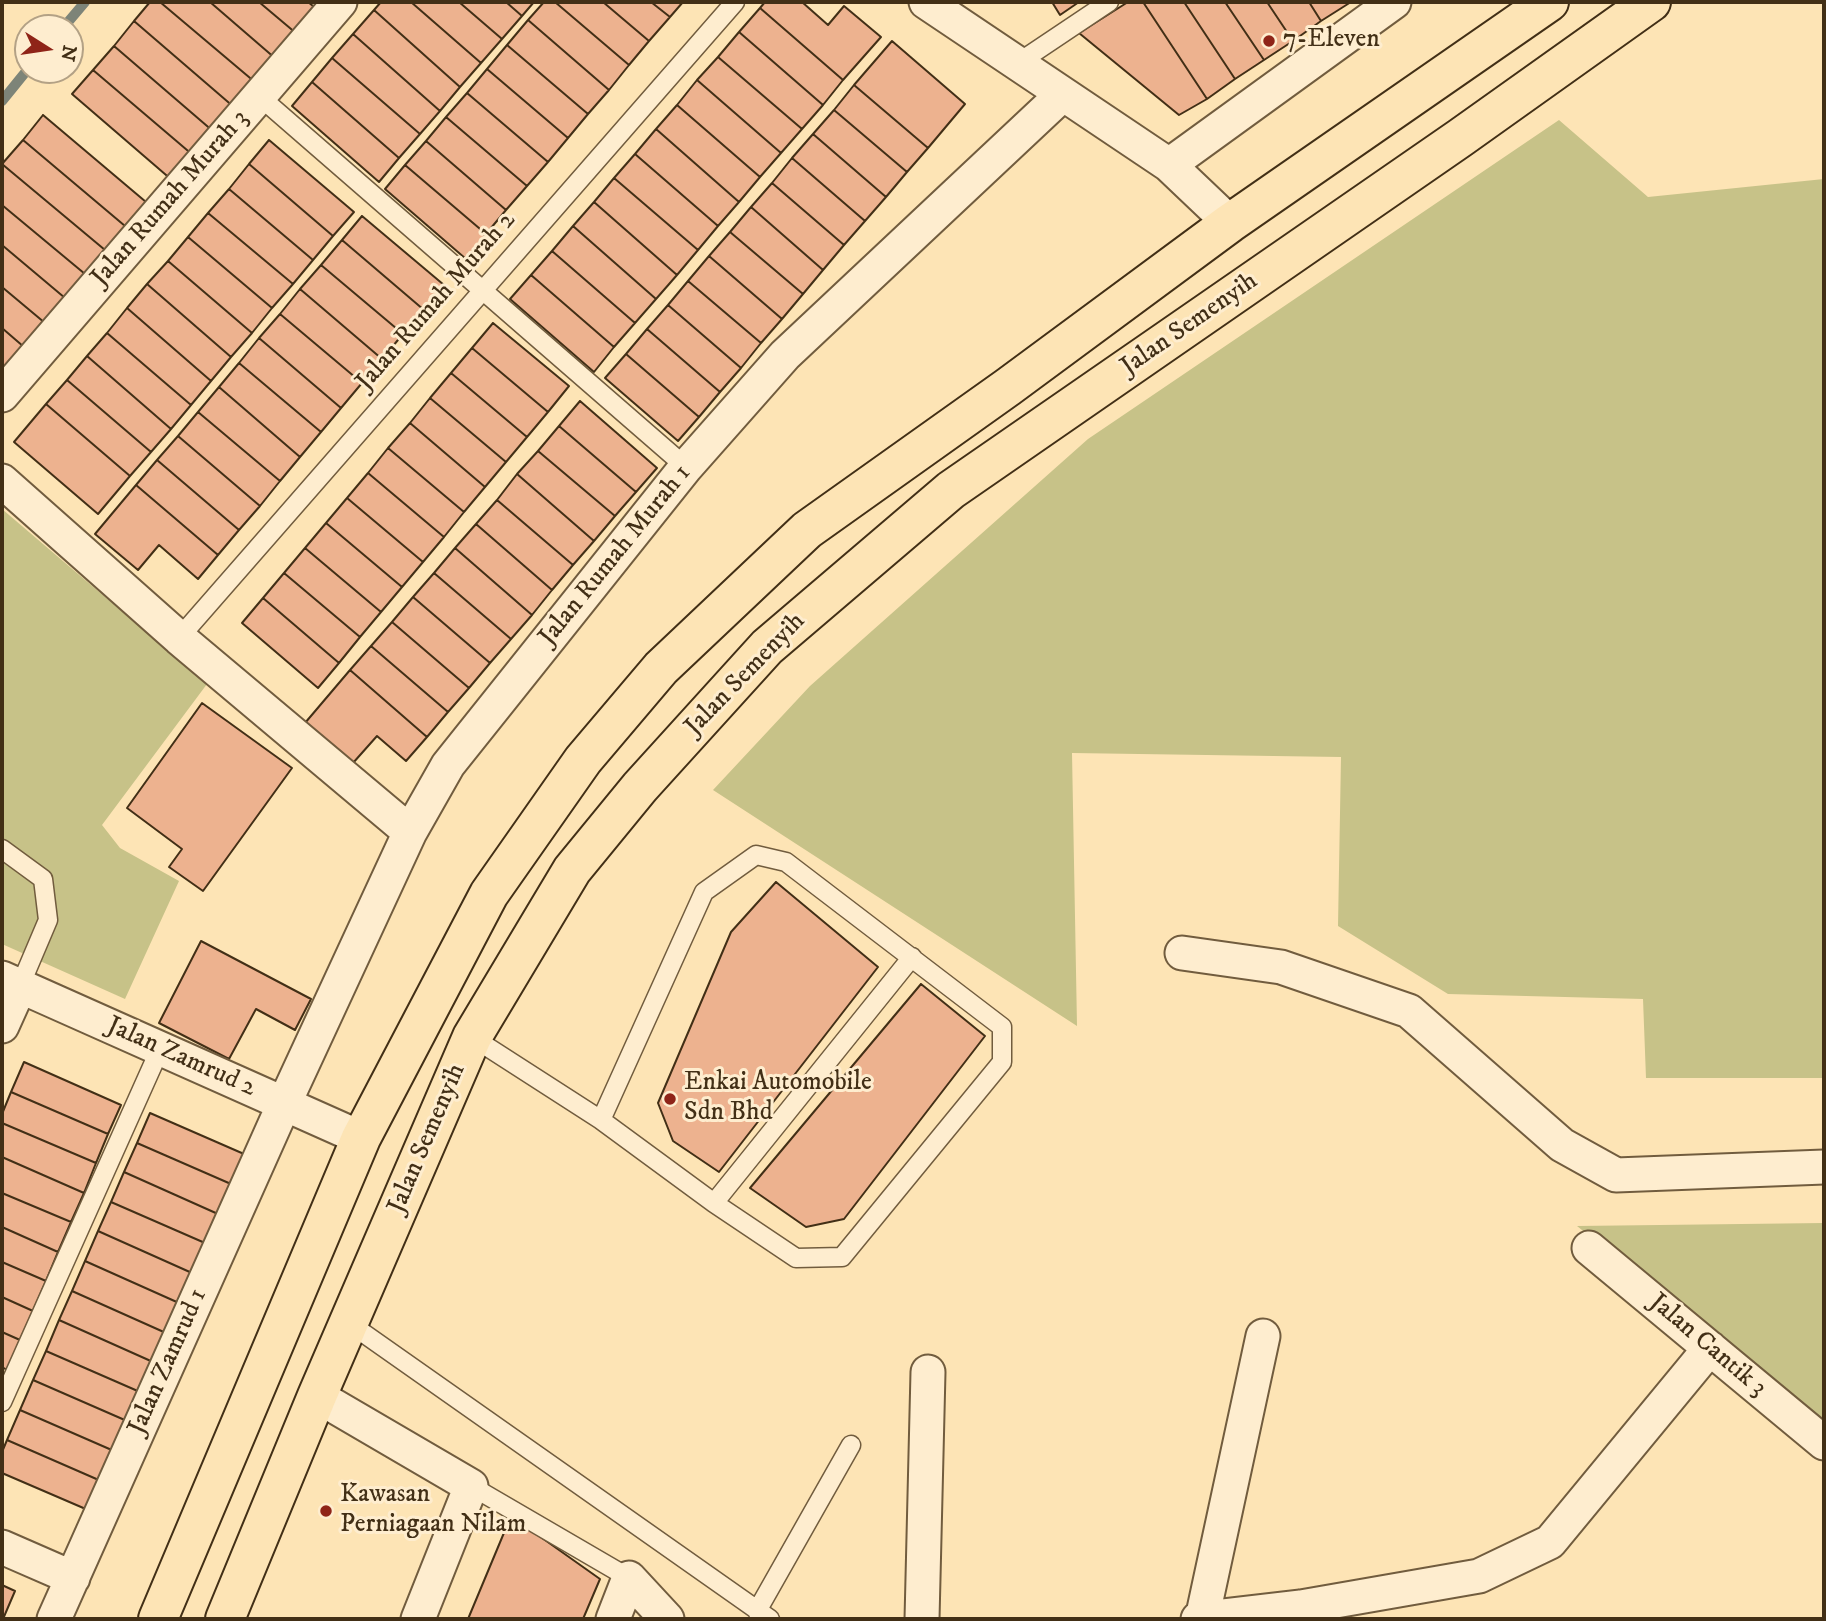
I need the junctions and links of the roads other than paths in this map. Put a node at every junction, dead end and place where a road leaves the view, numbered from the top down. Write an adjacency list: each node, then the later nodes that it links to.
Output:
1 (340, 2): 10 (street, Jalan Rumah Murah 3)
2 (735, 2): 13 (lane, Jalan Rumah Murah 2)
3 (926, 2): 8 (street)
4 (1110, 2): 8 (lane)
5 (1394, 2): 11 (street)
6 (1549, 2): 12 (main road, Jalan Semenyih)
7 (1651, 2): 24 (main road, Jalan Semenyih)
8 (1018, 63): 9 (street)
9 (1063, 94): 11 (street); 15 (street, Jalan Rumah Murah 1)
10 (259, 96): 13 (lane); 14 (street, Jalan Rumah Murah 3)
11 (1169, 165): 12 (street)
12 (1230, 223): 28 (main road, Jalan Semenyih)
13 (482, 289): 15 (lane); 17 (lane, Jalan Rumah Murah 2)
14 (2, 396)
15 (687, 467): 18 (street, Jalan Rumah Murah 1)
16 (2, 481): 17 (street)
17 (179, 638): 18 (street)
18 (410, 832): 26 (street, Jalan Rumah Murah 1)
19 (2, 849): 22 (lane)
20 (1182, 953): 29 (street)
21 (912, 957): 27 (lane); 30 (lane); 30 (lane)
22 (11, 982): 23 (street); 25 (street, Jalan Zamrud 2)
23 (2, 1026)
24 (472, 1037): 27 (lane); 32 (main road, Jalan Semenyih)
25 (160, 1049): 26 (street, Jalan Zamrud 2); 37 (lane)
26 (284, 1104): 28 (street, Jalan Zamrud 2); 42 (street, Jalan Zamrud 1)
27 (601, 1120): 30 (lane)
28 (360, 1138): 47 (main road, Jalan Semenyih)
29 (1824, 1167)
30 (714, 1203)
31 (1589, 1248): 34 (street, Jalan Cantik 3)
32 (349, 1323): 36 (main road, Jalan Semenyih); 45 (lane)
33 (1264, 1336): 53 (street)
34 (1710, 1348): 38 (street, Jalan Cantik 3); 44 (street)
35 (928, 1372): 52 (street)
36 (317, 1396): 40 (street); 48 (main road, Jalan Semenyih)
37 (2, 1402)
38 (1824, 1443)
39 (851, 1445): 45 (lane)
40 (471, 1486): 43 (lane); 49 (street)
41 (2, 1546): 42 (street)
42 (73, 1578): 46 (street, Jalan Zamrud 1)
43 (629, 1578): 50 (street); 51 (street)
44 (1302, 1613): 53 (street)
45 (763, 1615)
46 (54, 1619)
47 (158, 1619)
48 (225, 1619)
49 (418, 1619)
50 (612, 1619)
51 (667, 1619)
52 (922, 1619)
53 (1200, 1619)

